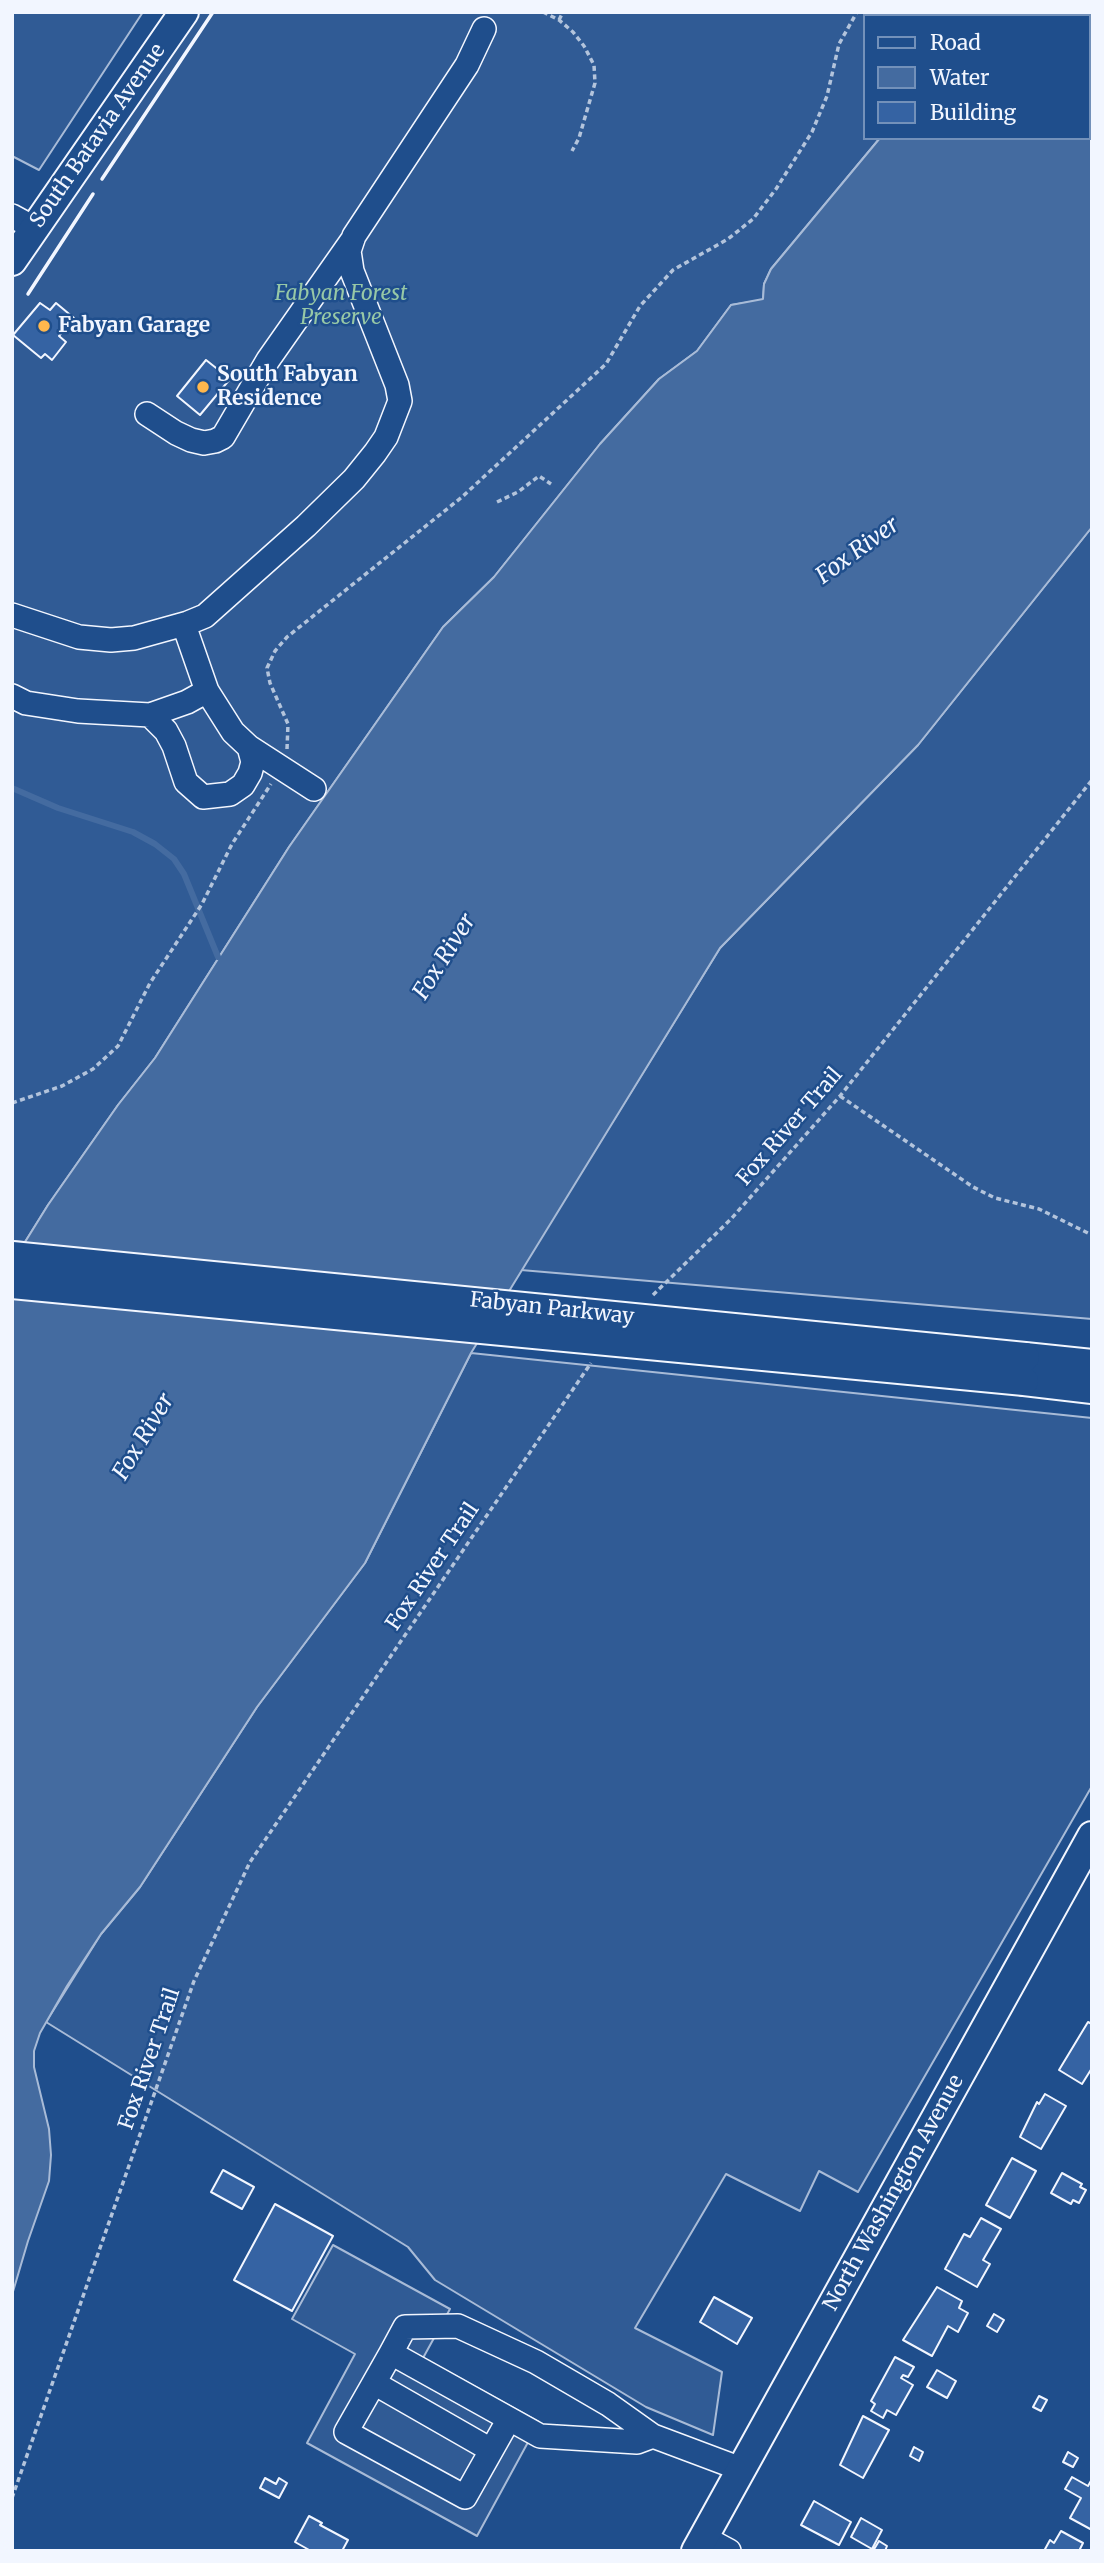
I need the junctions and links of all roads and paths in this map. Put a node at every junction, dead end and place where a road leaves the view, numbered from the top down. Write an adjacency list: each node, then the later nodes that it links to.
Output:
1 (184, 12): 8 (main road, South Batavia Avenue)
2 (543, 12): 5 (path)
3 (564, 12): 5 (path)
4 (857, 12): 20 (path)
5 (559, 20): 7 (path)
6 (484, 29): 9 (street)
7 (572, 152)
8 (23, 222): 10 (main road, South Batavia Avenue)
9 (354, 236): 11 (street); 15 (street)
10 (12, 261)
11 (147, 414)
12 (551, 484): 13 (path)
13 (497, 502)
14 (12, 615): 15 (street)
15 (184, 625): 16 (street)
16 (207, 691): 18 (street); 19 (street)
17 (12, 696): 18 (street)
18 (149, 715): 19 (street)
19 (249, 747): 20 (street)
20 (278, 767): 22 (street); 24 (path)
21 (1092, 780): 23 (path, Fox River Trail)
22 (314, 789)
23 (840, 1096): 25 (path); 28 (path, Fox River Trail)
24 (12, 1103)
25 (1092, 1235)
26 (12, 1256): 31 (main road, Fabyan Parkway, bridge)
27 (12, 1284): 31 (main road, Fabyan Parkway, bridge)
28 (653, 1295)
29 (592, 1362): 40 (path, Fox River Trail)
30 (1092, 1364): 31 (main road, Fabyan Parkway)
31 (1024, 1369): 32 (main road, Fabyan Parkway)
32 (1092, 1389)
33 (1092, 1836): 39 (main road, North Washington Avenue)
34 (391, 2353): 35 (street); 36 (street); 37 (street)
35 (374, 2383): 38 (street); 38 (street)
36 (509, 2419): 37 (street); 38 (street)
37 (653, 2436): 39 (street)
38 (491, 2450)
39 (741, 2469): 41 (main road, North Washington Avenue)
40 (12, 2498)
41 (699, 2544): 42 (street)
42 (729, 2551)

